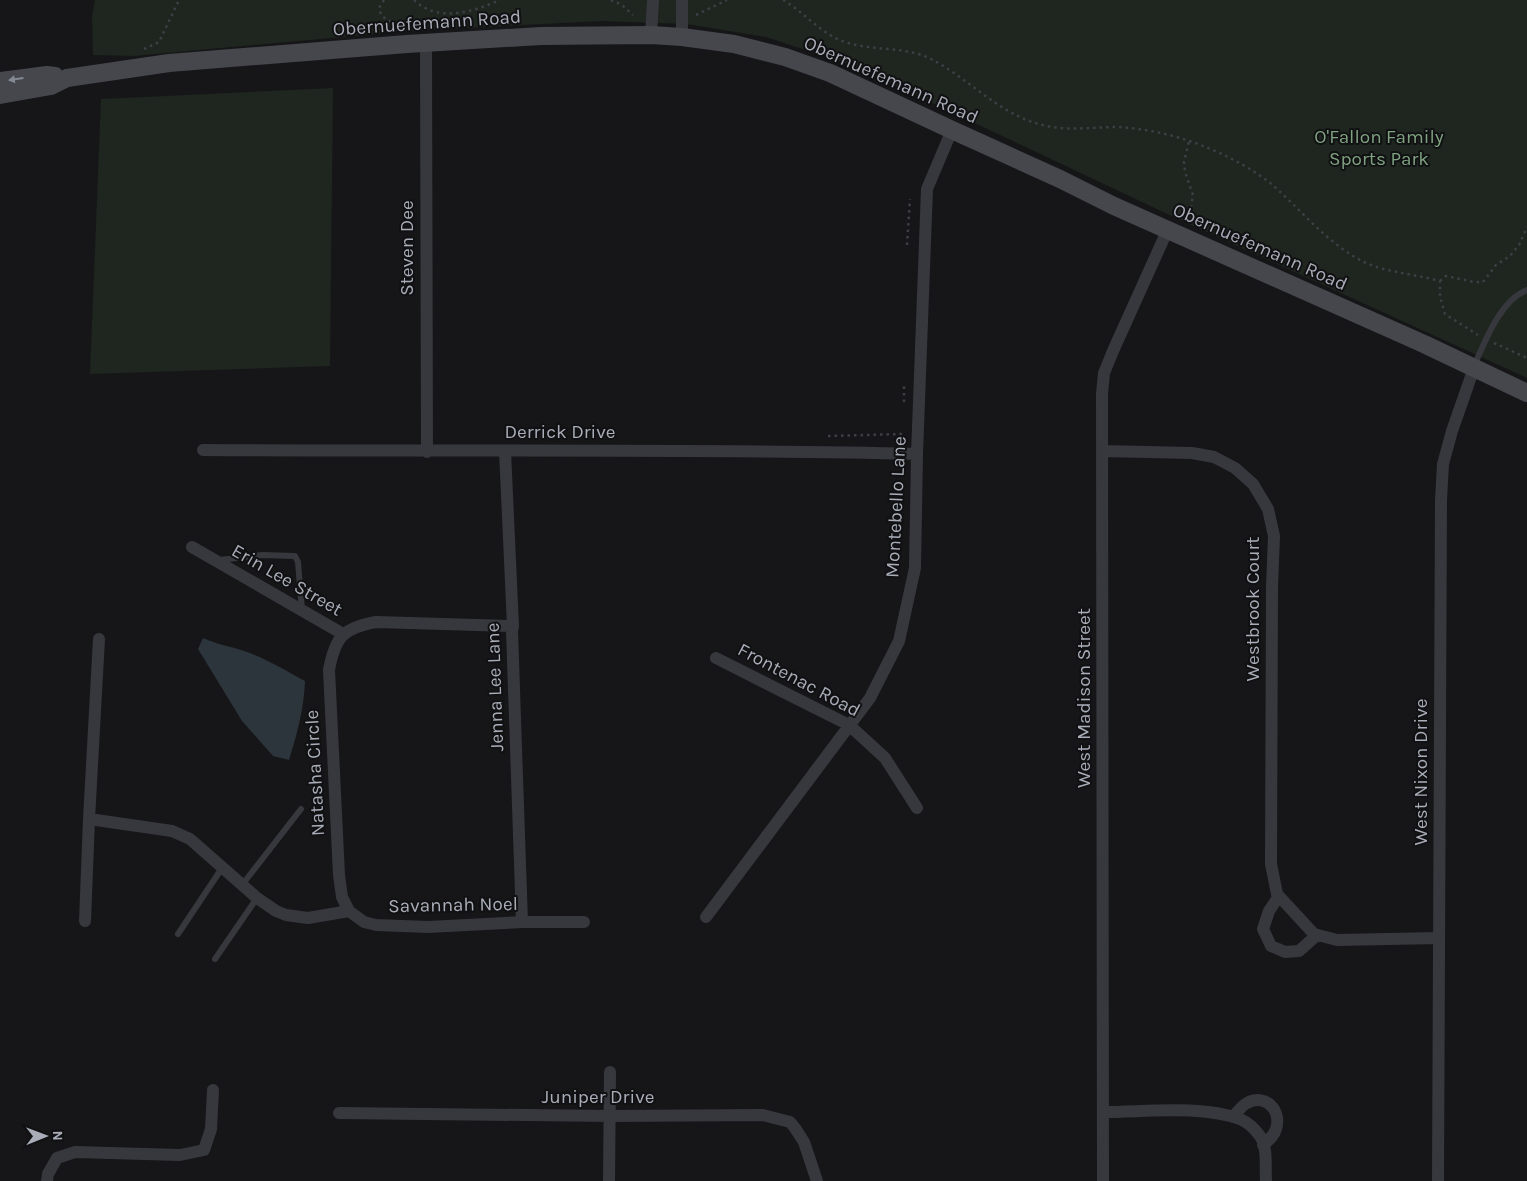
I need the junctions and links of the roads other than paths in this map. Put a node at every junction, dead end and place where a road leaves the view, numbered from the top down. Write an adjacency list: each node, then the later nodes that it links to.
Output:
1 (653, 0): 3 (street)
2 (682, 0): 4 (street)
3 (651, 35): 4 (street, Obernuefemann Road); 5 (street, Obernuefemann Road)
4 (682, 37): 9 (street, Obernuefemann Road)
5 (426, 43): 6 (street, Obernuefemann Road); 16 (street, Steven Dee)
6 (68, 78): 7 (street, one-way to 7); 8 (street)
7 (0, 81)
8 (0, 95)
9 (952, 130): 10 (street, Obernuefemann Road); 18 (street, Montebello Lane)
10 (1168, 229): 12 (street, Obernuefemann Road); 15 (street, West Madison Street)
11 (1527, 290): 12 (lane)
12 (1474, 368): 13 (street, Obernuefemann Road); 41 (street, West Nixon Drive)
13 (1527, 393)
14 (204, 450): 16 (street, Derrick Drive)
15 (1102, 451): 32 (street, Westbrook Court); 45 (street, West Madison Street)
16 (426, 452): 17 (street, Derrick Drive)
17 (505, 452): 18 (street, Derrick Drive); 22 (street, Jenna Lee Lane)
18 (917, 454): 26 (street, Montebello Lane)
19 (192, 546): 20 (street, Erin Lee Street)
20 (216, 561): 21 (street, Erin Lee Street); 21 (lane)
21 (302, 611): 23 (street, Erin Lee Street)
22 (513, 626): 23 (street, Erin Lee Street); 37 (street, Jenna Lee Lane)
23 (343, 634): 34 (street, Natasha Circle)
24 (99, 639): 29 (street)
25 (716, 658): 26 (street, Frontenac Road)
26 (850, 725): 27 (street, Frontenac Road); 35 (street, Montebello Lane)
27 (917, 808)
28 (301, 809): 31 (lane)
29 (89, 819): 30 (street); 36 (street)
30 (222, 868): 31 (street); 39 (lane)
31 (242, 885): 33 (street)
32 (1279, 896): 40 (street, Westbrook Court); 40 (street)
33 (257, 898): 34 (street); 42 (lane)
34 (349, 911): 37 (street, Savannah Noel)
35 (706, 917)
36 (85, 921)
37 (522, 922): 38 (street, Savannah Noel)
38 (584, 922)
39 (178, 934)
40 (1317, 935): 41 (street)
41 (1439, 938): 55 (street, West Nixon Drive)
42 (215, 959)
43 (610, 1072): 47 (street)
44 (213, 1090): 50 (street)
45 (1103, 1112): 48 (street); 53 (street, West Madison Street)
46 (338, 1113): 47 (street, Juniper Drive)
47 (610, 1116): 51 (street); 52 (street, Juniper Drive)
48 (1233, 1118): 49 (street); 49 (street)
49 (1263, 1145): 54 (street)
50 (47, 1181)
51 (609, 1181)
52 (817, 1181)
53 (1102, 1181)
54 (1266, 1181)
55 (1438, 1181)

